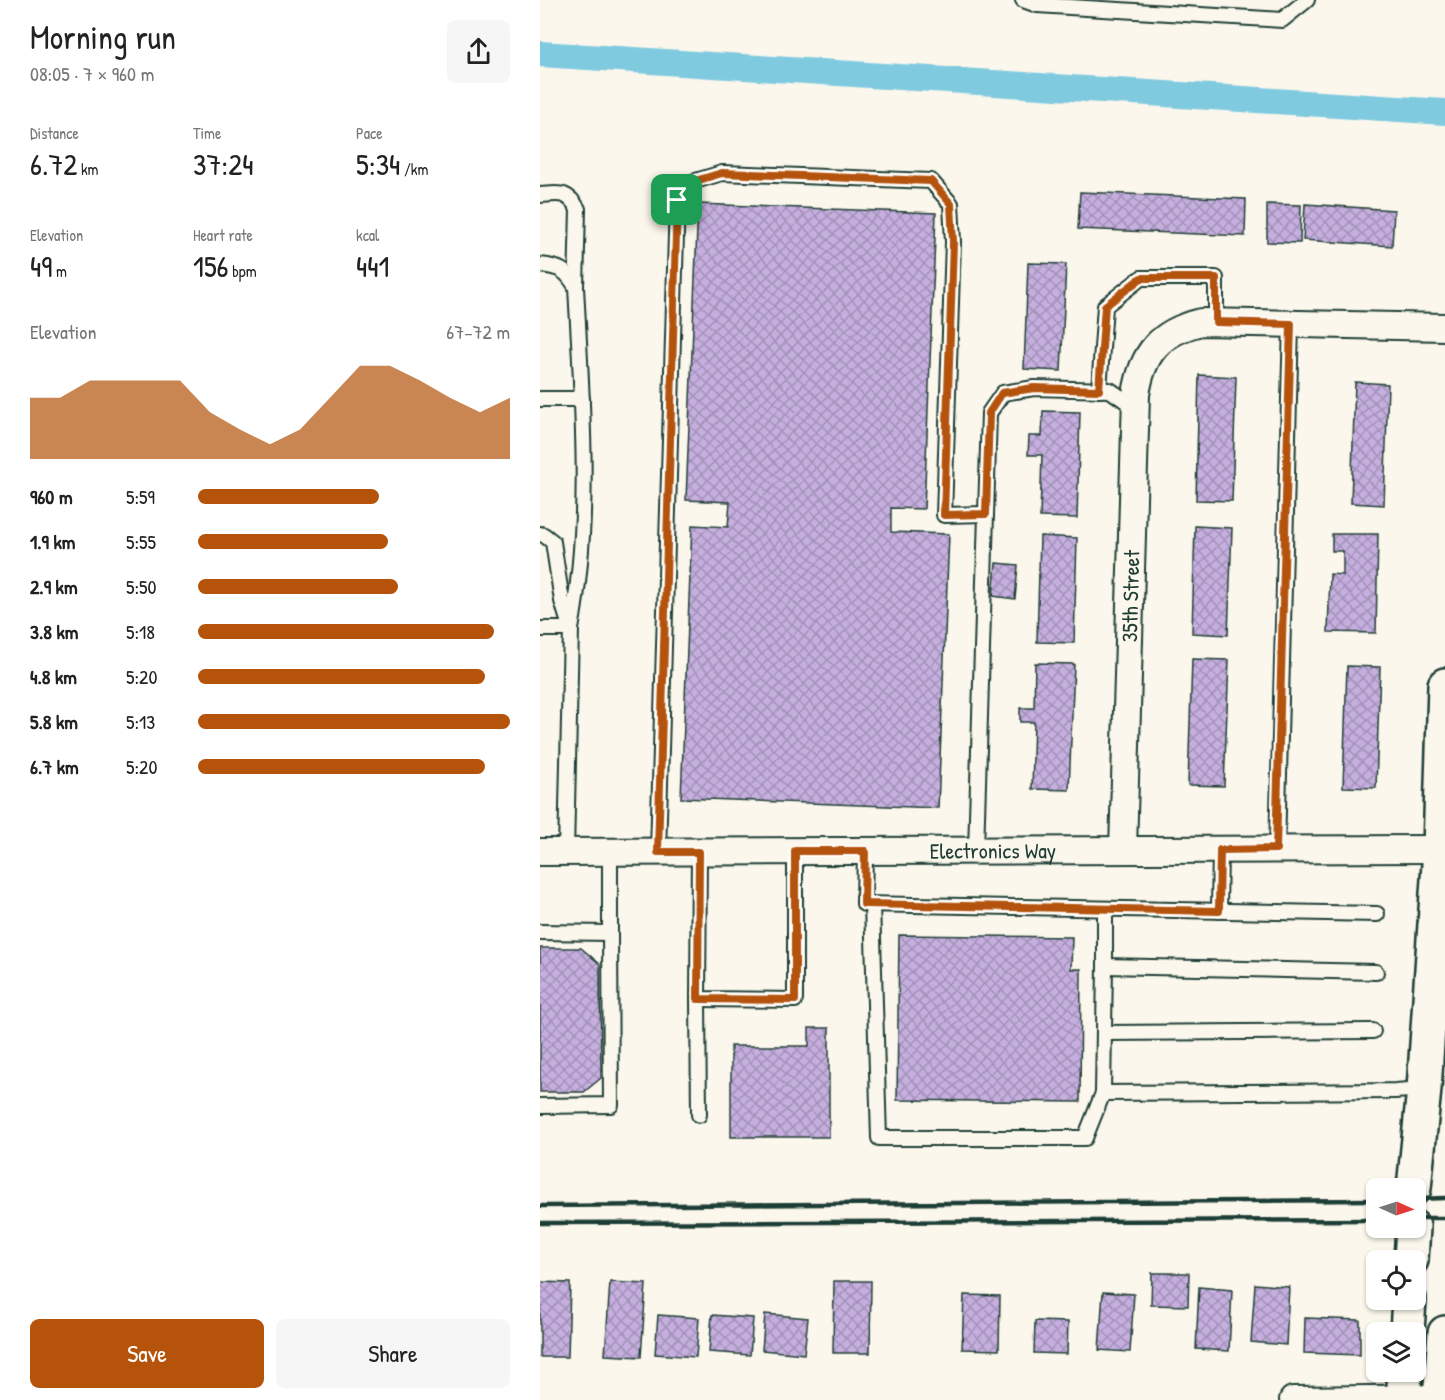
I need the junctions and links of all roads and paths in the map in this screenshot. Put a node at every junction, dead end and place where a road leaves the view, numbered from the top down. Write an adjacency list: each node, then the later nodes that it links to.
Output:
1 (1023, 0): 2 (lane)
2 (1307, 0)
3 (540, 195): 5 (lane)
4 (540, 265): 5 (lane)
5 (576, 287): 11 (lane)
6 (1216, 322): 7 (street); 9 (lane); 12 (street, 35th Street)
7 (1291, 324): 8 (street); 18 (lane)
8 (1445, 327)
9 (1099, 390): 12 (lane); 13 (lane)
10 (540, 399): 11 (lane)
11 (582, 399): 16 (lane)
12 (1136, 408): 20 (street, 35th Street)
13 (986, 514): 24 (lane); 28 (lane)
14 (540, 534): 16 (lane)
15 (540, 629): 16 (lane)
16 (571, 629): 26 (lane)
17 (1445, 685): 19 (street)
18 (1276, 849): 19 (street, Electronics Way); 21 (street, Electronics Way)
19 (1443, 849): 41 (street)
20 (1123, 850): 21 (street, Electronics Way); 24 (street, Electronics Way)
21 (1220, 850): 32 (lane)
22 (795, 851): 23 (street, Electronics Way); 29 (street, Electronics Way); 38 (lane)
23 (865, 851): 24 (street, Electronics Way); 30 (lane)
24 (976, 851)
25 (540, 852): 26 (street, Electronics Way)
26 (566, 852): 27 (street, Electronics Way)
27 (610, 852): 28 (street, Electronics Way); 35 (lane)
28 (658, 852): 29 (street, Electronics Way)
29 (699, 852): 38 (lane)
30 (872, 904): 31 (lane); 42 (lane)
31 (1105, 909): 32 (lane); 36 (lane)
32 (1219, 911): 33 (lane)
33 (1377, 914)
34 (540, 932): 35 (lane)
35 (610, 933): 43 (lane)
36 (1105, 966): 37 (lane); 40 (lane)
37 (1376, 972)
38 (698, 999): 44 (lane)
39 (1372, 1031): 40 (lane)
40 (1104, 1033): 42 (lane)
41 (1424, 1089): 42 (lane); 45 (street)
42 (1103, 1093)
43 (540, 1106)
44 (699, 1115)
45 (1415, 1178)
46 (1445, 1333): 48 (street)
47 (1404, 1390): 48 (street); 49 (street)
48 (1442, 1399)
49 (1293, 1400)

